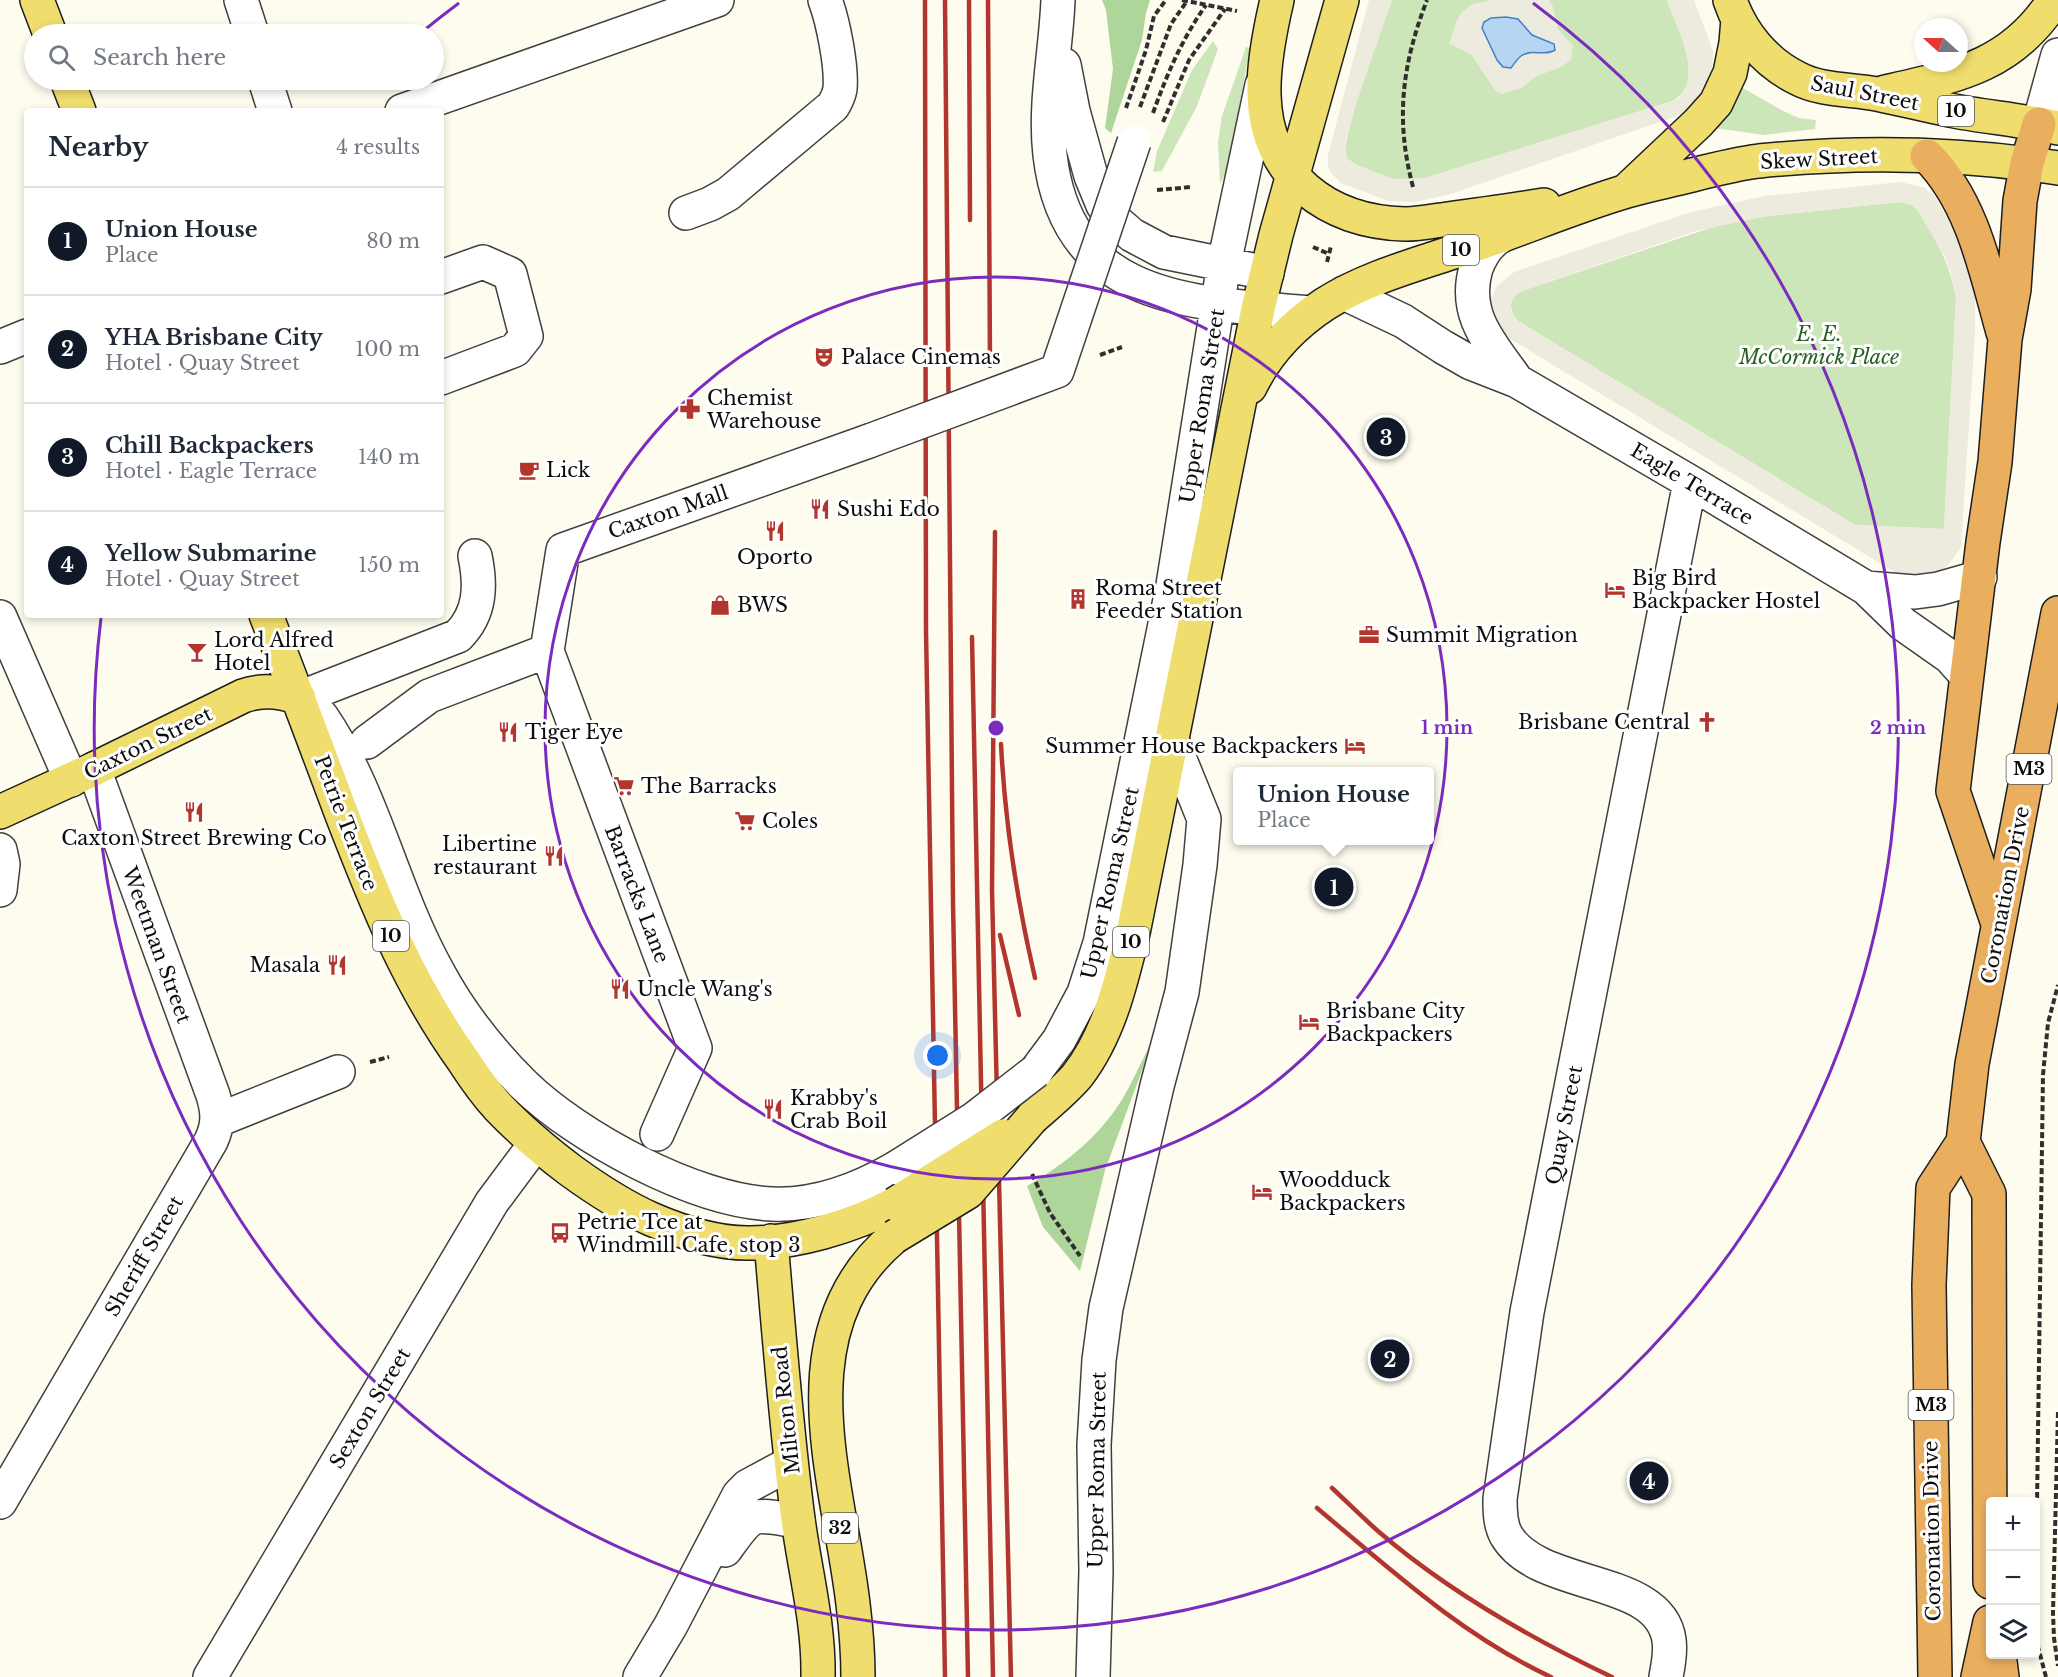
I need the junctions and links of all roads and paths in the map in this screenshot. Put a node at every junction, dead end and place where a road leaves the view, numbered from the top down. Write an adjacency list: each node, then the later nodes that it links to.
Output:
1 (38, 0): 16 (main road)
2 (241, 0): 17 (street)
3 (717, 0): 27 (street)
4 (825, 0): 39 (street)
5 (1166, 0): 23 (path)
6 (1184, 0): 11 (path); 24 (path)
7 (1277, 0): 19 (main road, Upper Roma Street)
8 (1342, 0): 34 (main road, Upper Roma Street)
9 (1427, 0): 37 (path)
10 (2054, 0): 22 (main road)
11 (1206, 5): 12 (path); 28 (path)
12 (1225, 9): 15 (path); 29 (path)
13 (1734, 10): 22 (main road, Saul Street / 10); 38 (main road)
14 (1057, 12): 44 (street); 48 (street)
15 (1241, 12)
16 (46, 24)
17 (249, 24)
18 (2058, 56): 30 (street)
19 (1266, 66): 34 (main road, Upper Roma Street); 44 (street, Upper Roma Street)
20 (71, 90): 25 (main road)
21 (268, 90): 26 (street)
22 (1875, 94): 30 (main road, Saul Street / 10)
23 (1128, 101)
24 (1141, 106)
25 (78, 108)
26 (274, 108)
27 (411, 108)
28 (1153, 111)
29 (1165, 117)
30 (2048, 126): 33 (highway)
31 (1134, 142): 64 (street, Caxton Mall, bridge)
32 (1927, 156): 33 (main road, Skew Street / 10); 38 (main road, Skew Street / 10); 52 (highway)
33 (2042, 165): 52 (highway)
34 (1293, 177): 38 (main road, Skew Street); 45 (main road, Upper Roma Street)
35 (1191, 187): 36 (path)
36 (1173, 188)
37 (1414, 191)
38 (1620, 193): 40 (main road, Skew Street / 10)
39 (686, 213)
40 (1501, 236): 47 (main road, Skew Street / 10); 55 (street, Eagle Terrace)
41 (1333, 242): 43 (path)
42 (1313, 248): 43 (path)
43 (1329, 254): 47 (path)
44 (1224, 264): 45 (street); 48 (street, Upper Roma Street)
45 (1267, 273): 49 (main road, Upper Roma Street)
46 (444, 276): 54 (street)
47 (1335, 282): 50 (main road, Skew Street / 10); 55 (street, Eagle Terrace)
48 (1218, 304): 49 (street); 82 (street, Upper Roma Street, bridge)
49 (1258, 309): 50 (street); 56 (main road, Upper Roma Street)
50 (1311, 314): 56 (main road, Skew Street / 10)
51 (24, 337): 53 (street)
52 (2006, 339): 59 (highway)
53 (0, 347)
54 (444, 377)
55 (1517, 381): 57 (street, Eagle Terrace)
56 (1229, 451): 67 (main road, Upper Roma Street / 10)
57 (1690, 482): 60 (street, Eagle Terrace); 100 (street, Quay Street)
58 (475, 556): 66 (street)
59 (1980, 577): 60 (street, Eagle Terrace); 65 (highway)
60 (1866, 588): 65 (street, Eagle Terrace)
61 (2058, 613): 73 (highway, Coronation Drive / M3)
62 (0, 617): 69 (street, Weetman Street)
63 (267, 618): 66 (main road, Petrie Terrace / 10)
64 (547, 651): 68 (street); 78 (street, Barracks Lane)
65 (1966, 675): 73 (highway)
66 (299, 698): 69 (main road, Caxton Street); 80 (main road, Petrie Terrace / 10); 83 (street, Petrie Terrace)
67 (1172, 740): 76 (main road, Upper Roma Street / 10); 99 (street, Upper Roma Street)
68 (367, 742)
69 (82, 775): 70 (main road, Caxton Street); 77 (street, Weetman Street)
70 (0, 812)
71 (0, 850): 72 (street)
72 (0, 890)
73 (1999, 926): 79 (highway, Coronation Drive / M3)
74 (2058, 986): 104 (path)
75 (338, 1072): 77 (street)
76 (1032, 1118): 84 (main road, Upper Roma Street / 10, bridge); 98 (main road, Milton Road / 32, bridge)
77 (218, 1120): 88 (street, Sheriff Street)
78 (657, 1134)
79 (1963, 1142): 90 (highway); 101 (highway, Coronation Drive / M3)
80 (536, 1143): 84 (main road, Petrie Terrace / 10); 95 (street, Sexton Street)
81 (1032, 1174): 85 (path)
82 (856, 1189): 83 (street, Upper Roma Street); 84 (street)
83 (770, 1204)
84 (771, 1241): 87 (main road, Milton Road / 32)
85 (1080, 1256)
86 (2058, 1412): 94 (path)
87 (791, 1463): 89 (main road, Milton Road / 32); 91 (street)
88 (0, 1502)
89 (798, 1521): 91 (street); 97 (main road, Milton Road / 32)
90 (1990, 1551)
91 (671, 1625): 96 (street)
92 (1986, 1640): 102 (highway)
93 (2000, 1659): 103 (highway)
94 (2058, 1666)
95 (210, 1677)
96 (640, 1677)
97 (818, 1677)
98 (858, 1677)
99 (1093, 1677)
100 (1666, 1677)
101 (1935, 1677)
102 (1978, 1677)
103 (2002, 1677)
104 (2046, 1677)

